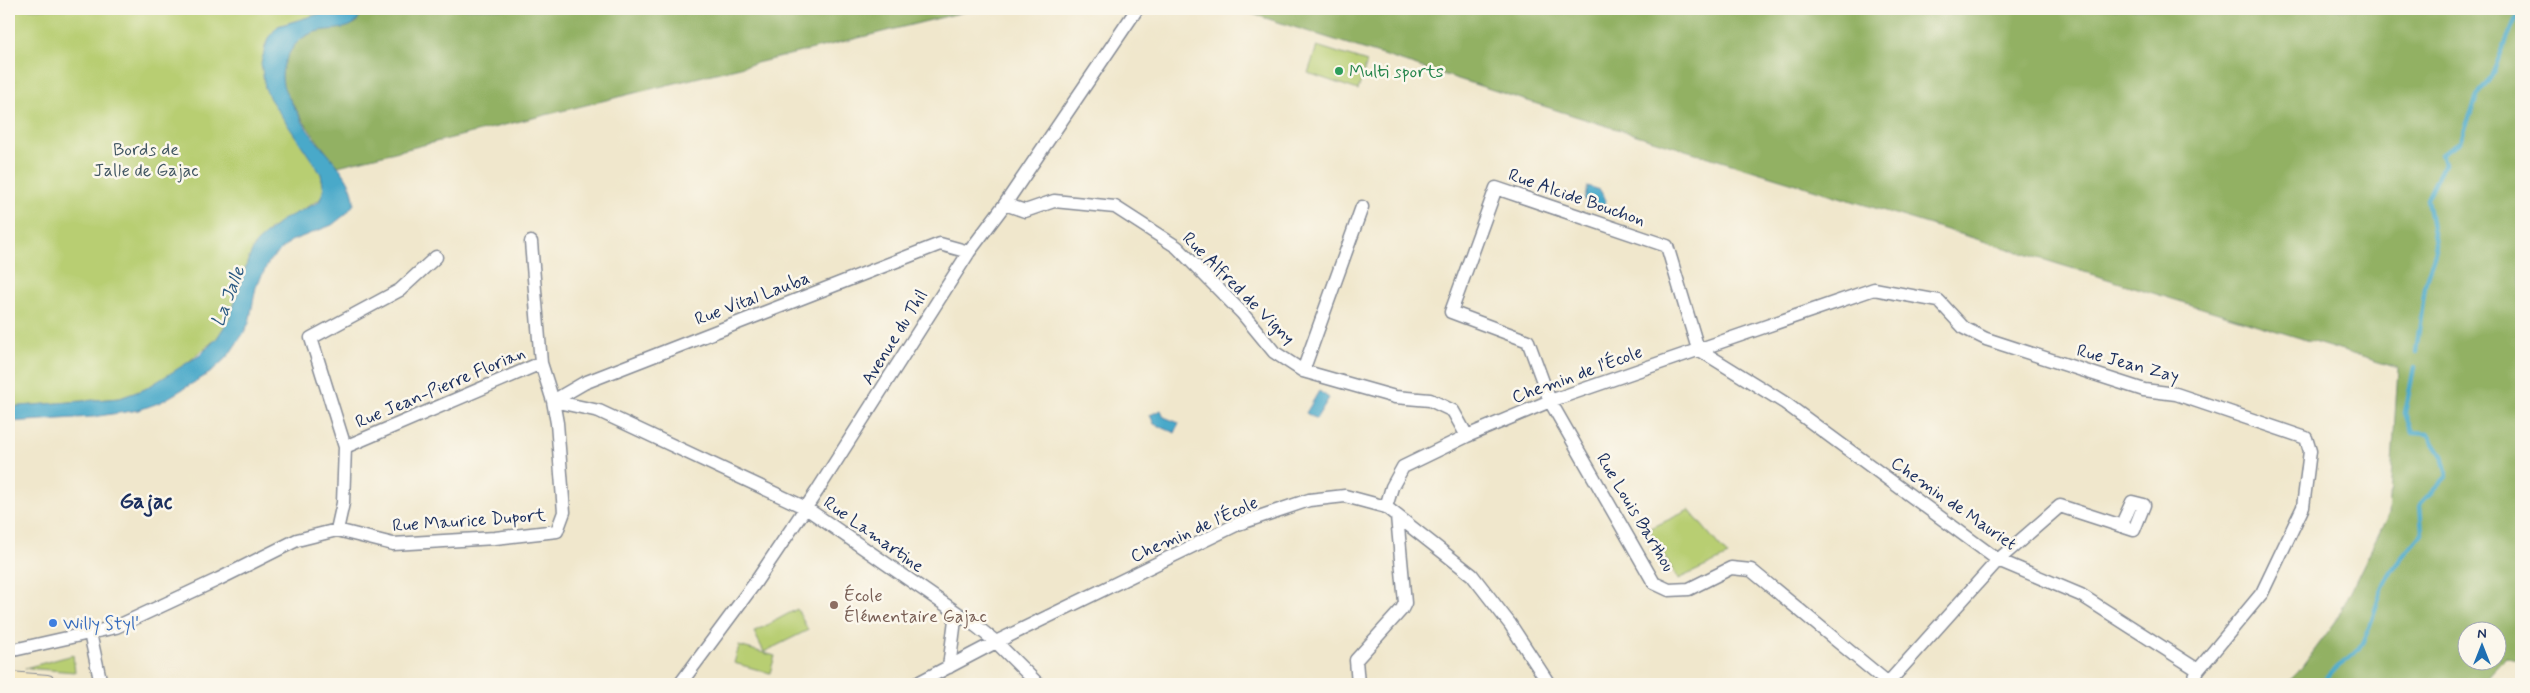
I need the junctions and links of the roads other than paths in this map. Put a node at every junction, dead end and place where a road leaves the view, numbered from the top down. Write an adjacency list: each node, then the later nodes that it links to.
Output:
1 (1137, 9): 2 (street, Avenue du Thil)
2 (1005, 204): 5 (street, Avenue du Thil); 9 (street, Rue Alfred de Vigny)
3 (1362, 207): 9 (street)
4 (531, 242): 8 (street)
5 (968, 252): 10 (street, Rue Vital Lauba); 15 (street, Avenue du Thil)
6 (436, 257): 13 (street)
7 (1698, 349): 11 (street, Chemin de l'École); 11 (street, Rue Alcide Bouchon); 19 (street, Chemin de Mauriet); 25 (street, Rue Jean Zay)
8 (541, 363): 10 (street, Rue Jean-Pierre Florian); 13 (street, Rue Jean-Pierre Florian)
9 (1303, 371): 12 (street, Rue Alfred de Vigny)
10 (553, 401): 15 (street); 18 (street, Rue Maurice Duport)
11 (1550, 401): 12 (street, Chemin de l'École); 34 (street, Rue Louis Barthou)
12 (1467, 436): 14 (street, Chemin de l'École)
13 (344, 447): 18 (street)
14 (1386, 507): 16 (street); 22 (street, Chemin de l'École)
15 (806, 508): 20 (street, Rue Lamartine); 29 (street, Avenue du Thil)
16 (1396, 516): 32 (street); 33 (street)
17 (2121, 526): 19 (street)
18 (337, 530): 21 (street, Rue Maurice Duport)
19 (1998, 560): 25 (street, Chemin de Mauriet); 34 (street)
20 (956, 612): 22 (street, Rue Lamartine); 24 (street)
21 (90, 633): 23 (street, Rue Maurice Duport); 28 (street)
22 (996, 642): 24 (street, Chemin de l'École); 31 (street, Rue Lamartine)
23 (9, 651)
24 (949, 667): 30 (street, Chemin de l'École)
25 (2198, 670): 35 (street)
26 (9, 681): 27 (main road)
27 (47, 684)
28 (101, 684)
29 (680, 684)
30 (916, 684)
31 (1038, 684)
32 (1358, 684)
33 (1549, 684)
34 (1888, 684)
35 (2192, 684)

